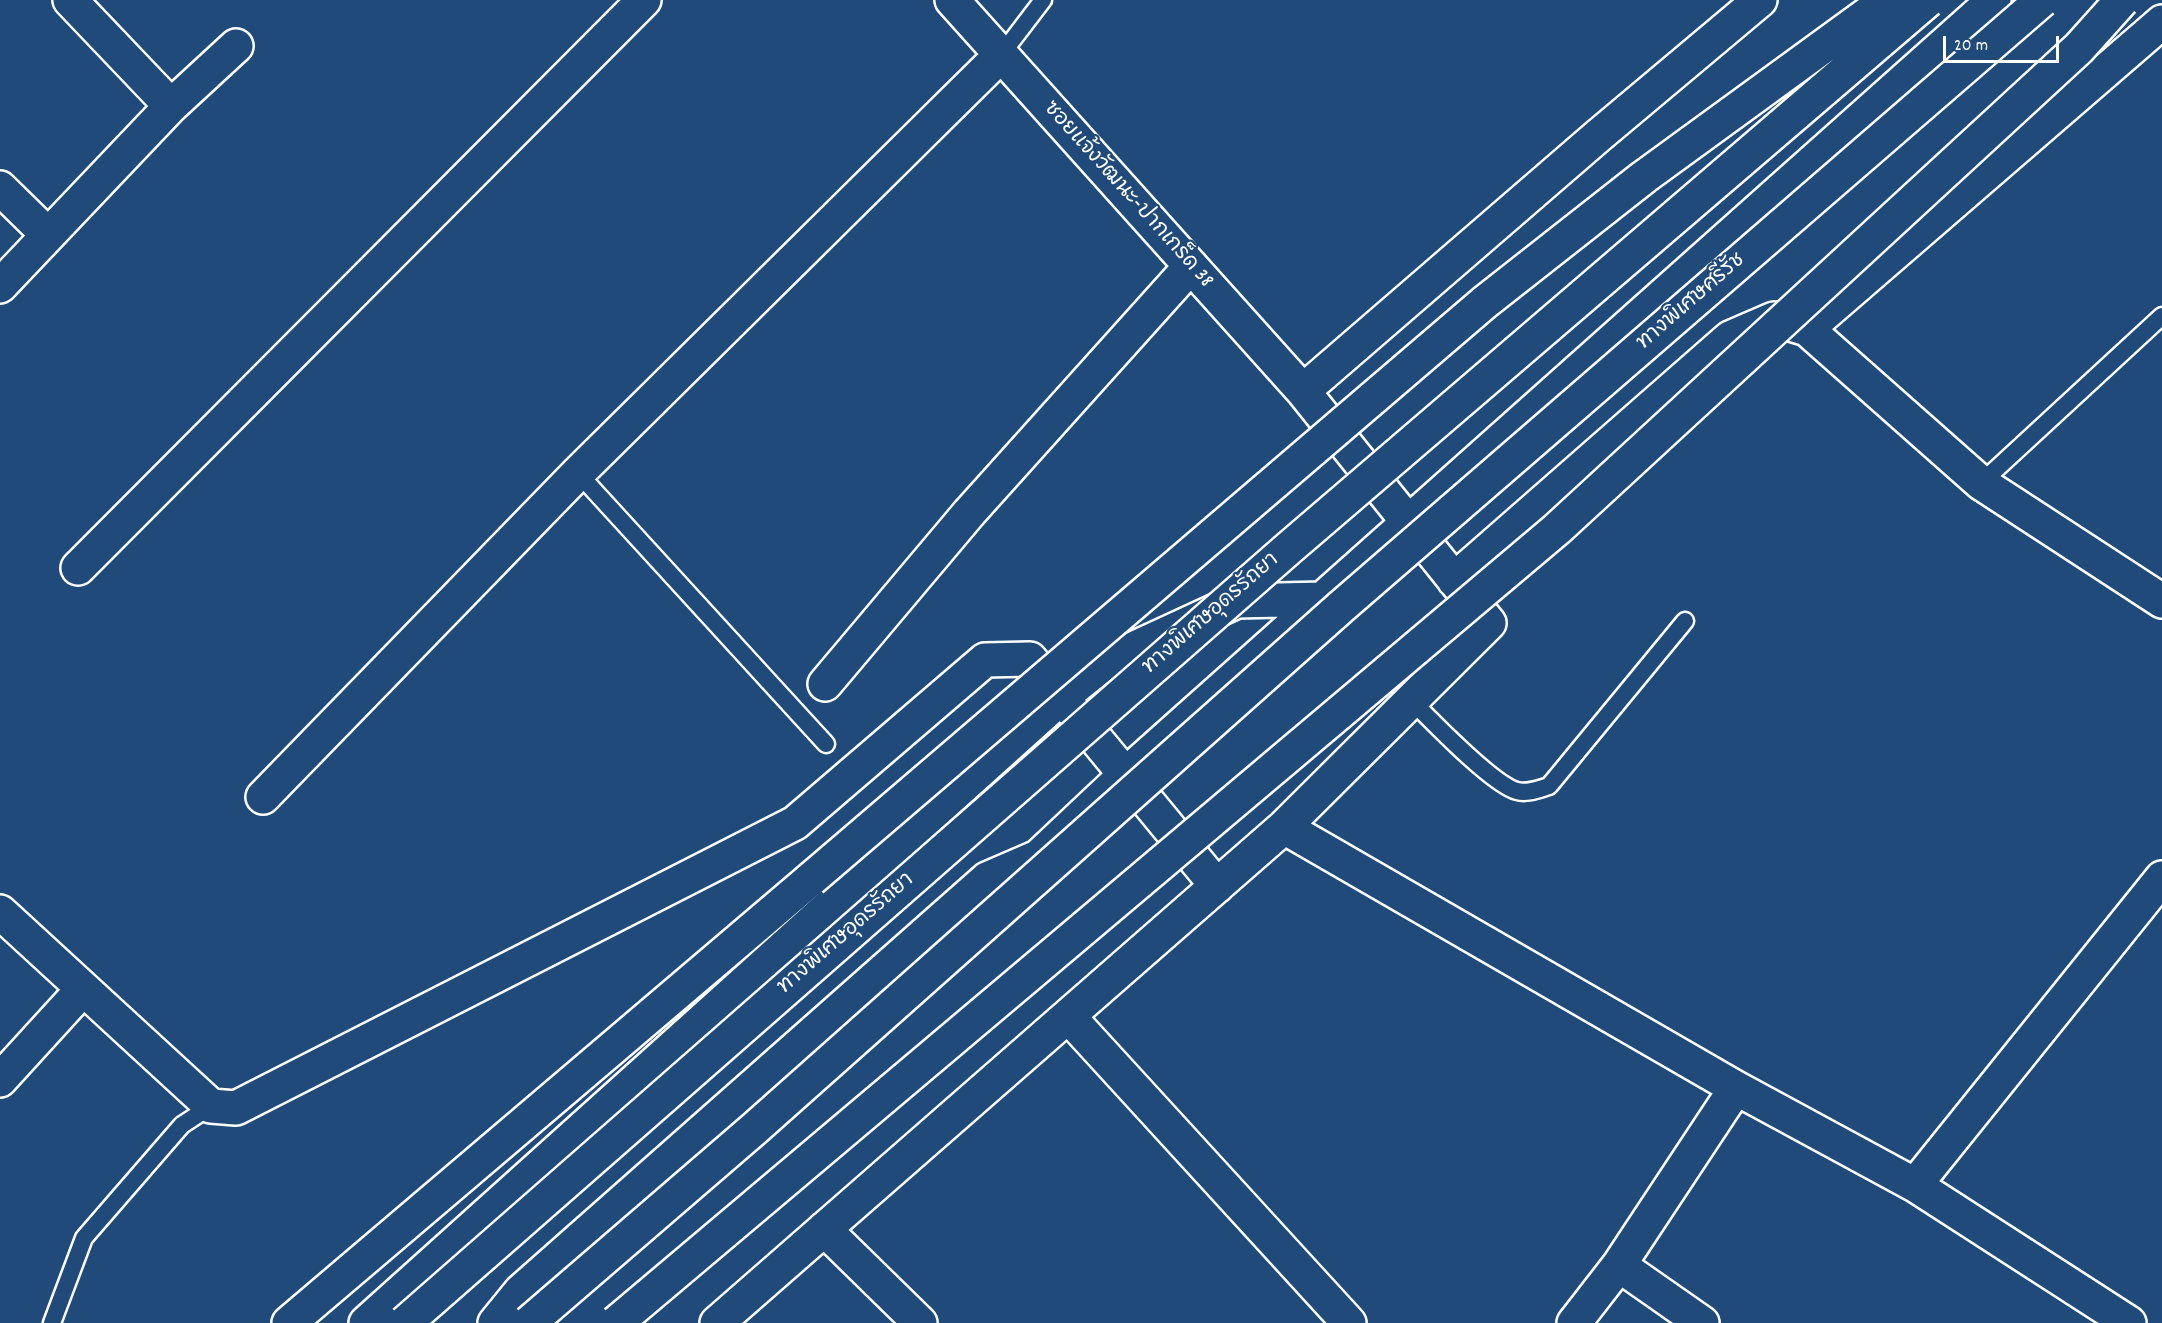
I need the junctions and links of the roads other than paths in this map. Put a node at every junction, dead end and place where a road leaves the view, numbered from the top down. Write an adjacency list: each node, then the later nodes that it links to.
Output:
1 (70, 0): 14 (main road)
2 (644, 0): 25 (main road)
3 (952, 0): 13 (main road, ซอยแจ้งวัฒนะ-ปากเกร็ด 38)
4 (1043, 0): 13 (lane)
5 (1760, 0): 21 (main road)
6 (1887, 0): 49 (main road, bridge)
7 (1928, 0): 51 (main road, ทางพิเศษอุดรรัถยา, bridge)
8 (1994, 0): 24 (main road)
9 (2042, 0): 28 (main road, ทางพิเศษศรีรัช, bridge)
10 (2122, 0): 54 (main road, bridge)
11 (2162, 22): 20 (main road)
12 (236, 46): 14 (main road)
13 (1001, 55): 17 (main road, ซอยแจ้งวัฒนะ-ปากเกร็ด 38); 22 (main road)
14 (171, 106): 16 (main road)
15 (0, 188): 16 (main road)
16 (48, 235): 18 (main road)
17 (1191, 267): 21 (main road, ซอยแจ้งวัฒนะ-ปากเกร็ด 38); 30 (main road)
18 (0, 286)
19 (2162, 316): 23 (lane)
20 (1807, 329): 23 (main road); 26 (main road)
21 (1303, 391): 24 (main road, ซอยแจ้งวัฒนะ-ปากเกร็ด 38)
22 (578, 473): 33 (lane); 35 (main road)
23 (1981, 483): 27 (main road)
24 (1408, 522): 26 (main road, ซอยแจ้งวัฒนะ-ปากเกร็ด 38); 28 (main road)
25 (78, 568)
26 (1454, 580): 32 (main road, ซอยแจ้งวัฒนะ-ปากเกร็ด 38)
27 (2162, 601)
28 (1333, 603): 31 (main road); 34 (main road); 53 (main road, bridge)
29 (1685, 621): 32 (lane)
30 (825, 684)
31 (1062, 697): 34 (main road); 44 (main road); 50 (main road)
32 (1412, 700): 36 (main road)
33 (826, 744)
34 (1125, 776): 38 (main road); 52 (main road)
35 (263, 797)
36 (1284, 827): 38 (main road); 43 (main road)
37 (2162, 878): 45 (main road)
38 (1217, 886): 41 (main road)
39 (0, 912): 40 (main road)
40 (83, 989): 42 (main road); 44 (main road)
41 (1068, 1016): 46 (main road); 57 (main road)
42 (0, 1080)
43 (1736, 1088): 45 (main road); 47 (main road)
44 (211, 1106): 48 (lane)
45 (1915, 1185): 60 (main road)
46 (824, 1229): 55 (main road); 56 (main road)
47 (1619, 1264): 58 (main road); 59 (main road)
48 (52, 1323)
49 (289, 1323)
50 (366, 1323)
51 (405, 1323)
52 (495, 1323)
53 (529, 1323)
54 (616, 1323)
55 (717, 1323)
56 (920, 1323)
57 (1349, 1323)
58 (1574, 1323)
59 (1702, 1323)
60 (2129, 1323)

